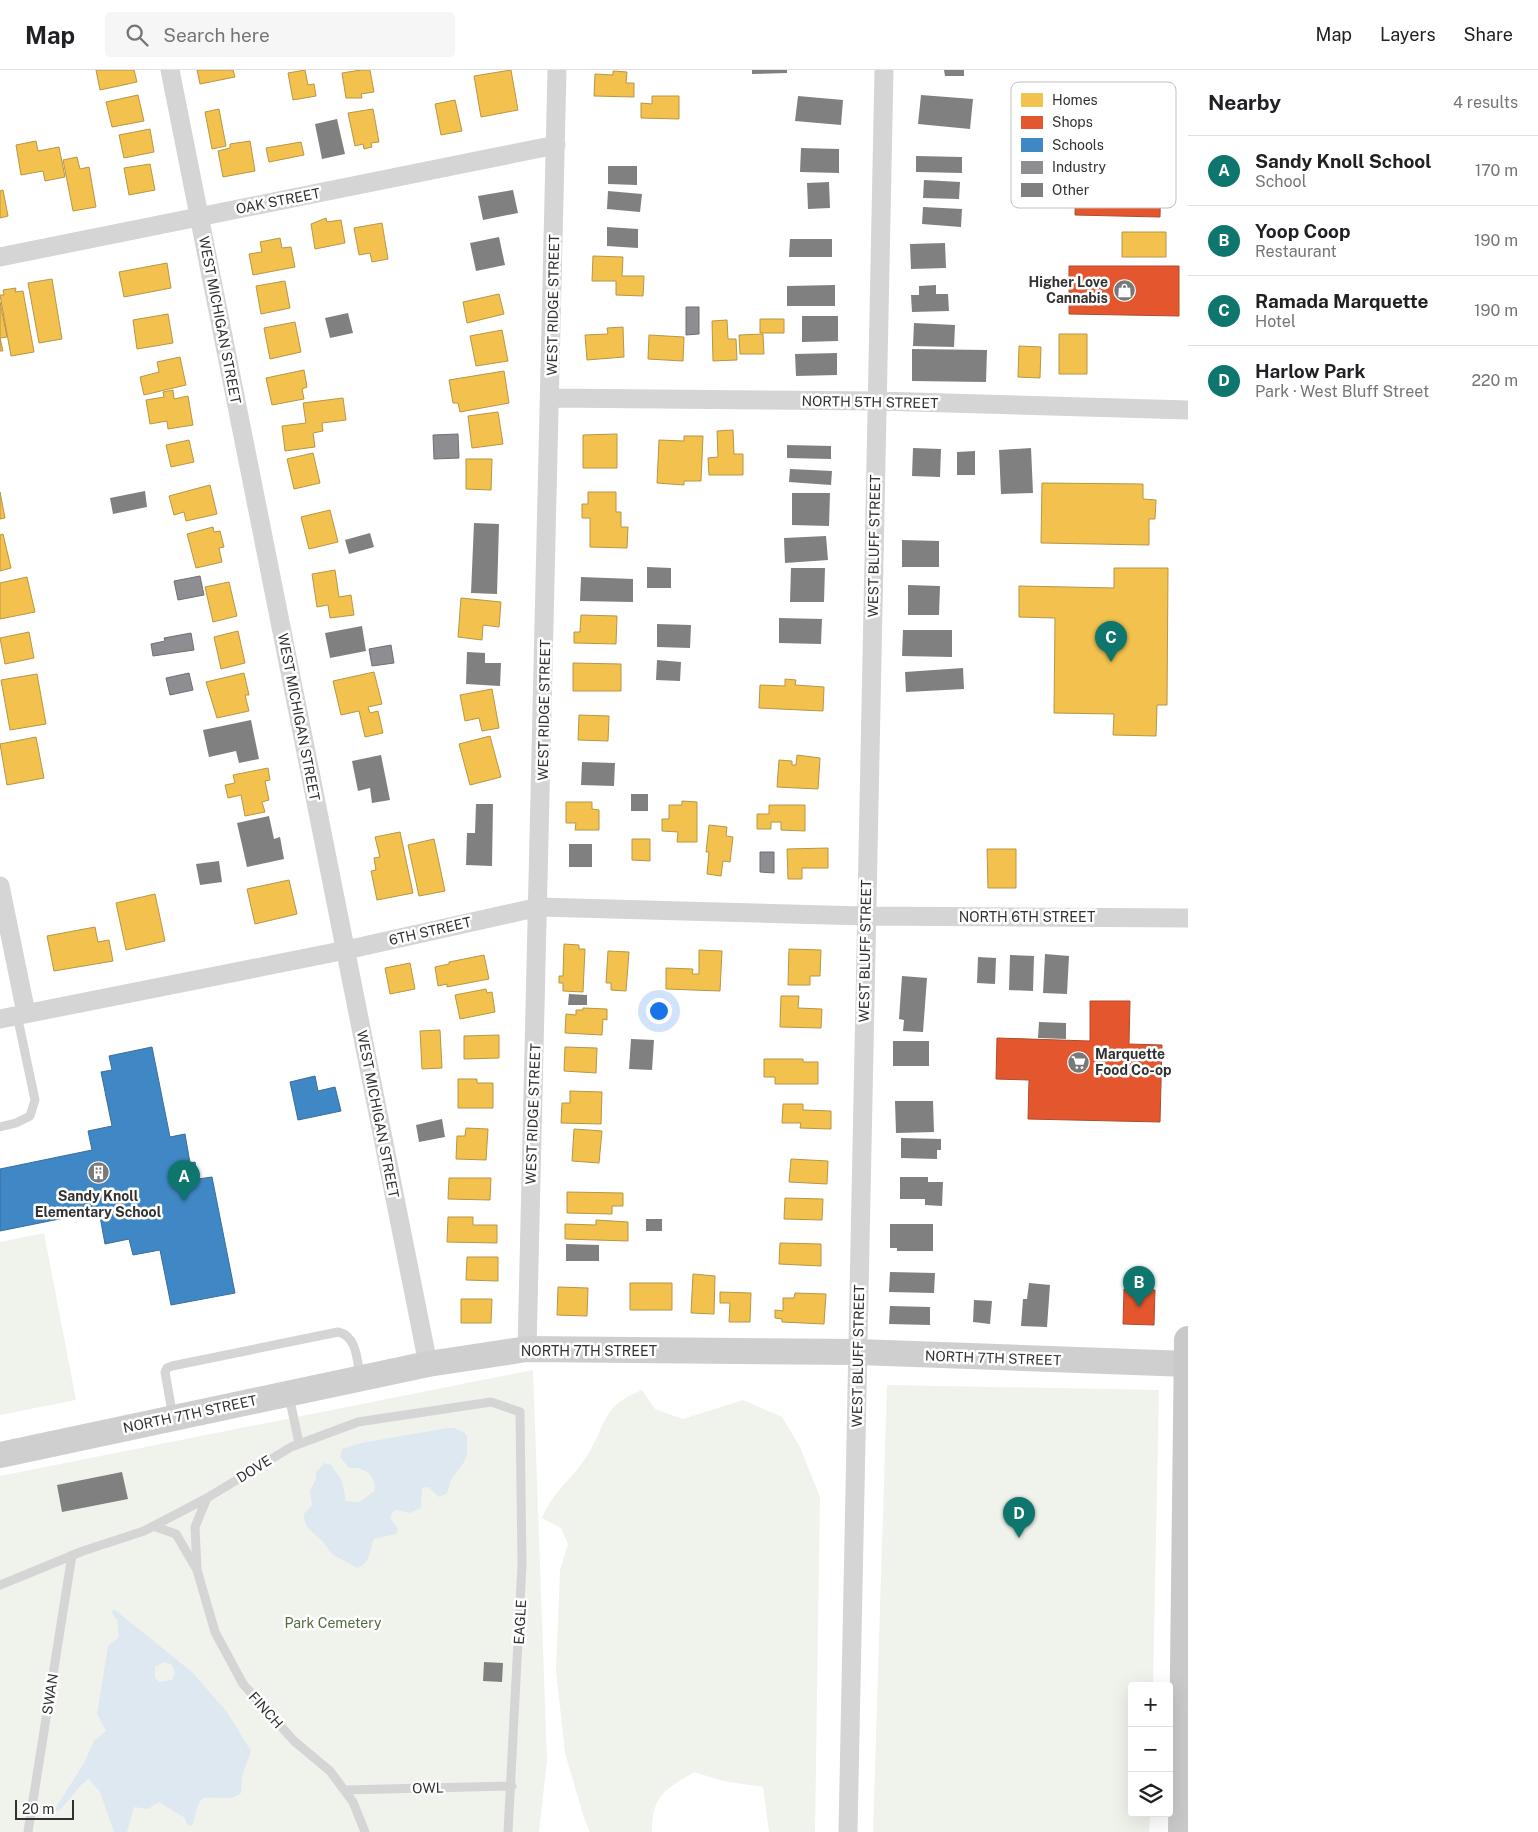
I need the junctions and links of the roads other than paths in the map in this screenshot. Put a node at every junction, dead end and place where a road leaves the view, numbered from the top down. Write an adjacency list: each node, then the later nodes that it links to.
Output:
1 (170, 70): 5 (street, WEST MICHIGAN STREET)
2 (557, 70): 4 (street, WEST RIDGE STREET)
3 (884, 70): 8 (street, WEST BLUFF STREET)
4 (556, 145): 5 (street, OAK STREET); 7 (street, WEST RIDGE STREET)
5 (199, 217): 6 (street, OAK STREET); 14 (street, WEST MICHIGAN STREET)
6 (0, 256)
7 (551, 398): 8 (street, NORTH 5TH STREET); 11 (street, WEST RIDGE STREET)
8 (877, 401): 9 (street, NORTH 5TH STREET); 12 (street, WEST BLUFF STREET)
9 (1188, 410)
10 (0, 886): 15 (street)
11 (539, 907): 12 (street, 6TH STREET); 14 (street, 6TH STREET); 18 (street, WEST RIDGE STREET)
12 (865, 916): 13 (street, NORTH 6TH STREET); 19 (street, WEST BLUFF STREET)
13 (1188, 918)
14 (346, 950): 15 (street, 6TH STREET); 20 (street, WEST MICHIGAN STREET)
15 (14, 1016): 16 (lane)
16 (0, 1127)
17 (1188, 1340): 21 (main road)
18 (527, 1349): 19 (street, NORTH 7TH STREET); 20 (street, NORTH 7TH STREET)
19 (858, 1352): 21 (street, NORTH 7TH STREET); 39 (street, WEST BLUFF STREET)
20 (428, 1364): 22 (street, NORTH 7TH STREET)
21 (1188, 1364): 34 (main road)
22 (360, 1378): 23 (street, NORTH 7TH STREET); 25 (lane)
23 (288, 1393): 25 (street, NORTH 7TH STREET); 26 (lane)
24 (520, 1412): 26 (lane, DOVE); 33 (lane, EAGLE)
25 (173, 1418): 27 (street, NORTH 7TH STREET)
26 (299, 1444): 28 (lane, DOVE)
27 (0, 1455)
28 (207, 1498): 29 (lane, DOVE); 31 (lane, FINCH)
29 (152, 1526): 30 (lane, DOVE); 31 (lane, FINCH)
30 (72, 1555): 32 (lane, DOVE); 36 (lane, SWAN)
31 (197, 1570): 35 (lane, FINCH)
32 (0, 1585)
33 (512, 1786): 35 (lane, OWL); 38 (lane, EAGLE)
34 (1185, 1786): 40 (main road)
35 (344, 1790): 37 (lane, FINCH)
36 (28, 1832)
37 (365, 1832)
38 (508, 1832)
39 (848, 1832)
40 (1182, 1832)

